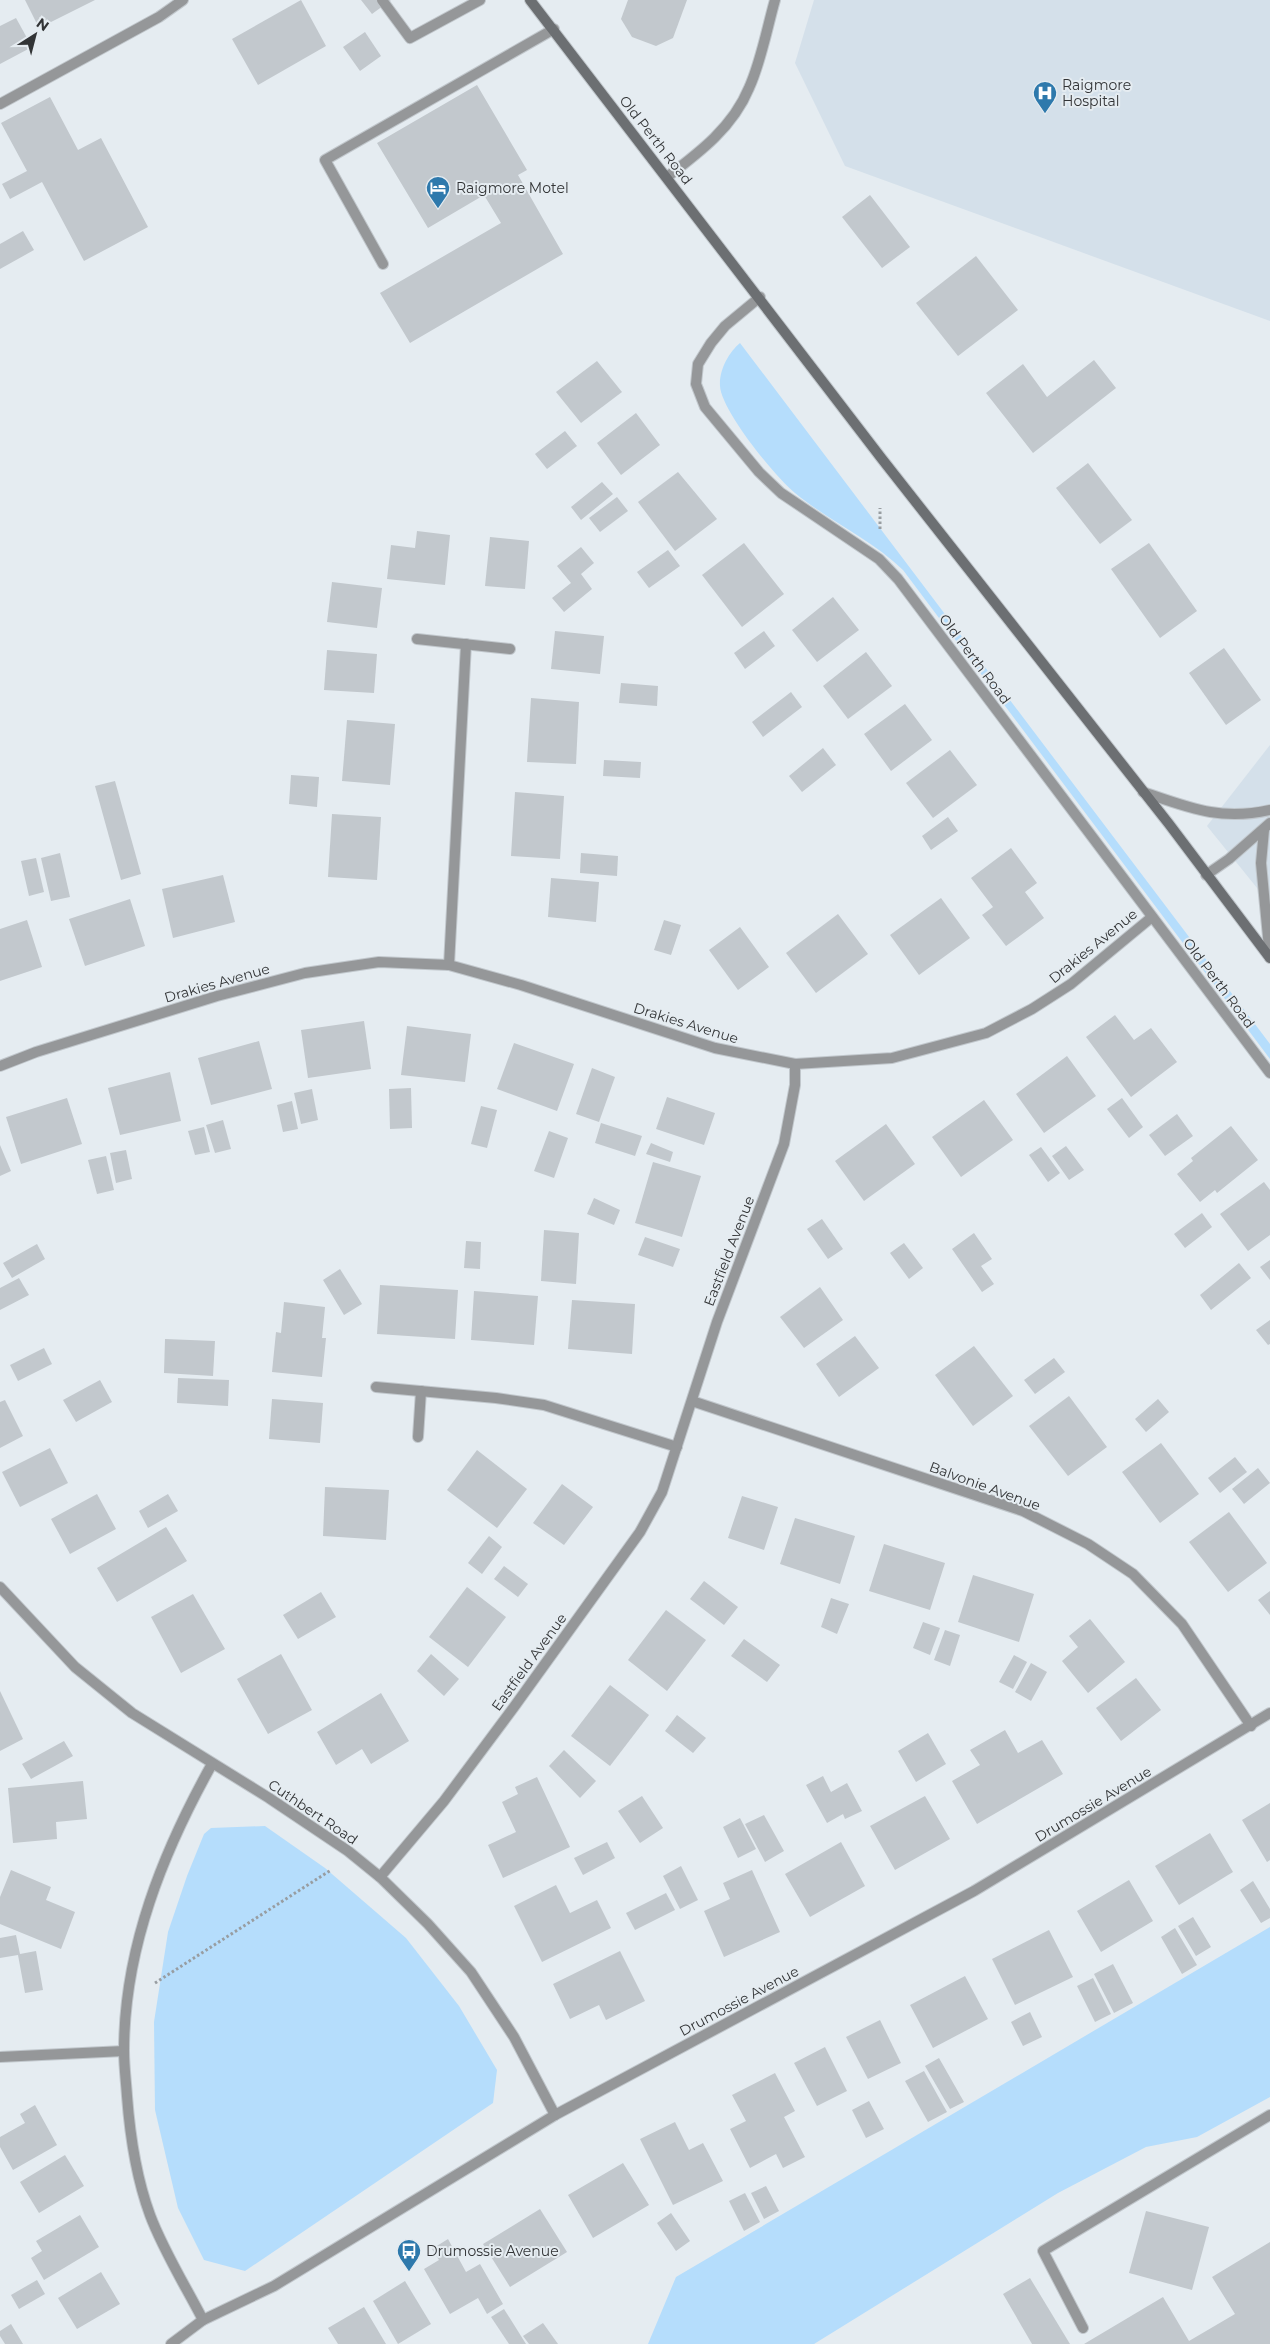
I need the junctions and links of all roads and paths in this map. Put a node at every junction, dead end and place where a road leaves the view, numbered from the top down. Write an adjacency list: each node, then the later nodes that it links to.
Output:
1 (183, 0): 7 (street)
2 (382, 0): 3 (street)
3 (480, 0)
4 (530, 0): 6 (main road, Old Perth Road)
5 (775, 0): 8 (street)
6 (554, 30): 8 (main road, Old Perth Road); 9 (street)
7 (0, 104)
8 (667, 177): 10 (main road, Old Perth Road)
9 (383, 264)
10 (760, 298): 14 (main road, Old Perth Road); 18 (street, Old Perth Road)
11 (417, 638): 12 (street)
12 (466, 644): 13 (street); 20 (street)
13 (510, 649)
14 (1144, 792): 15 (street); 17 (main road, Old Perth Road)
15 (1270, 810)
16 (1267, 826): 17 (street); 19 (street)
17 (1206, 875): 19 (main road, Old Perth Road)
18 (1152, 917): 21 (street, Drakies Avenue); 23 (street, Old Perth Road)
19 (1270, 958)
20 (449, 965): 21 (street, Drakies Avenue); 22 (street, Drakies Avenue)
21 (795, 1064): 26 (street, Eastfield Avenue)
22 (0, 1066)
23 (1270, 1074)
24 (376, 1387): 25 (street)
25 (421, 1391): 27 (street); 28 (street)
26 (692, 1401): 28 (street, Eastfield Avenue); 31 (street, Balvonie Avenue)
27 (418, 1437)
28 (677, 1447): 34 (street, Eastfield Avenue)
29 (0, 1587): 32 (street, Cuthbert Road)
30 (1270, 1713): 31 (street, Drumossie Avenue)
31 (1251, 1726): 38 (street, Drumossie Avenue)
32 (212, 1764): 33 (street, Cuthbert Road); 35 (street)
33 (348, 1851): 34 (street, Cuthbert Road); 35 (path)
34 (380, 1877): 38 (street, Cuthbert Road)
35 (127, 2001): 36 (street)
36 (124, 2051): 37 (street); 40 (street)
37 (0, 2057)
38 (556, 2115): 40 (street, Drumossie Avenue)
39 (1270, 2115): 41 (street)
40 (203, 2320): 42 (street, Drumossie Avenue)
41 (1083, 2328)
42 (171, 2344)

